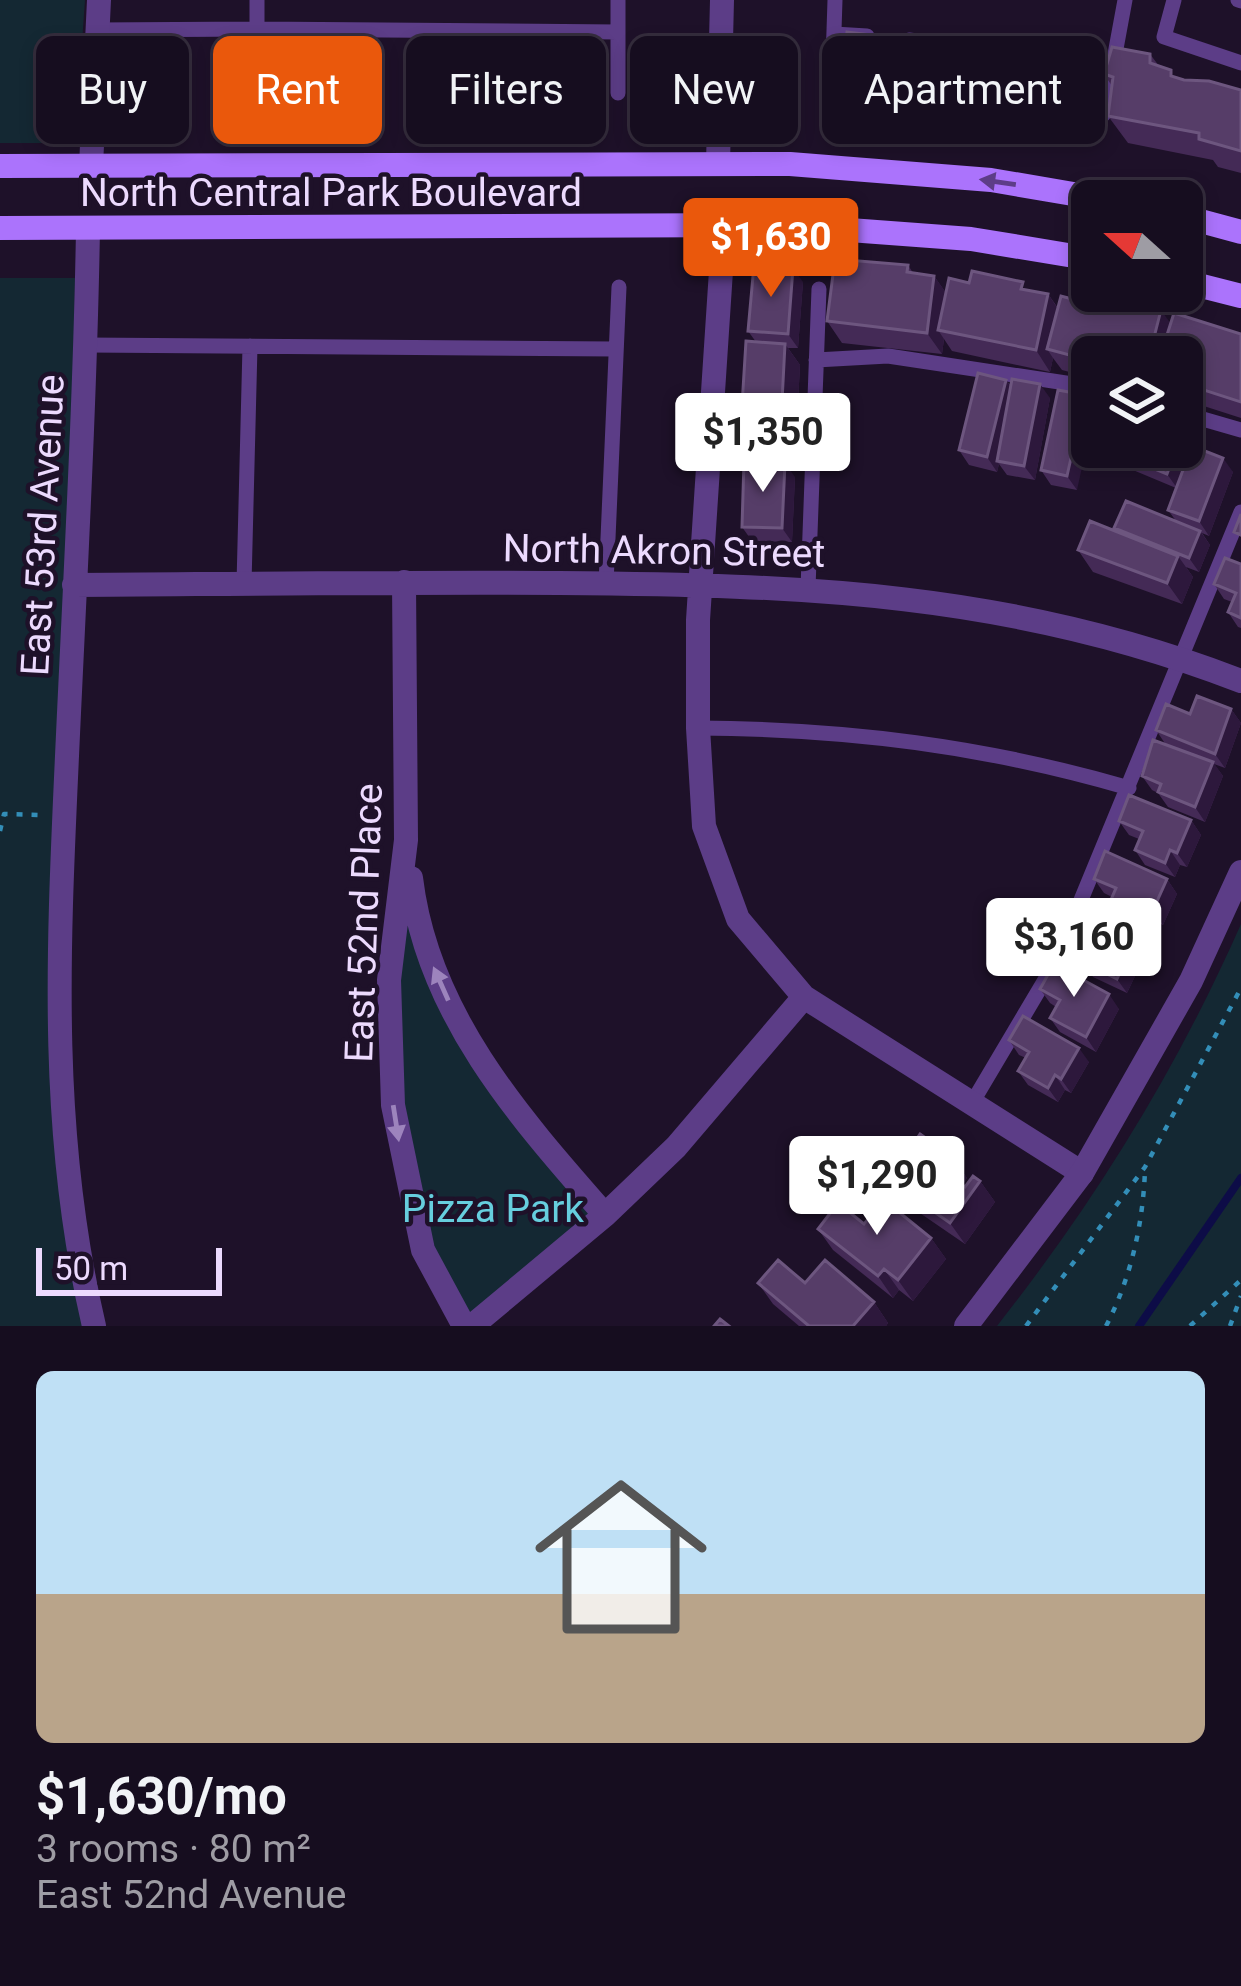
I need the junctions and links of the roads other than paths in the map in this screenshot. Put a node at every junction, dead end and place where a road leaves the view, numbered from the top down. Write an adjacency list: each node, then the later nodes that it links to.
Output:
1 (99, 0): 8 (street)
2 (257, 0): 9 (lane)
3 (618, 0): 10 (lane)
4 (722, 0): 16 (street)
5 (835, 0): 11 (lane)
6 (1125, 0): 13 (lane)
7 (1174, 0): 12 (lane)
8 (95, 29): 9 (lane); 18 (street)
9 (257, 29): 10 (lane)
10 (618, 32): 14 (lane)
11 (834, 34): 13 (lane)
12 (1241, 62)
13 (1112, 64): 15 (lane)
14 (618, 93)
15 (1105, 108)
16 (718, 163): 18 (main road, North Central Park Boulevard); 19 (main road, North Central Park Boulevard, one-way to 16)
17 (0, 166): 18 (main road, North Central Park Boulevard)
18 (91, 166)
19 (1071, 194)
20 (1203, 222): 24 (main road)
21 (724, 226): 23 (main road, North Central Park Boulevard); 25 (main road, North Central Park Boulevard); 41 (street)
22 (0, 228): 23 (main road, North Central Park Boulevard)
23 (88, 229): 30 (street, East 53rd Avenue)
24 (1241, 232)
25 (1071, 257)
26 (619, 286): 32 (lane)
27 (1203, 286): 29 (main road)
28 (819, 289): 33 (lane)
29 (1241, 296)
30 (86, 345): 31 (lane); 42 (street, East 53rd Avenue)
31 (250, 346): 32 (lane); 39 (lane)
32 (614, 349): 40 (lane)
33 (816, 360): 34 (lane); 43 (lane)
34 (1071, 384)
35 (1203, 419): 36 (lane)
36 (1241, 430)
37 (1241, 512): 44 (lane)
38 (404, 582): 39 (street, North Akron Street); 40 (street, North Akron Street); 48 (street, East 52nd Place)
39 (244, 584): 42 (street, North Akron Street)
40 (606, 584): 41 (street, North Akron Street)
41 (701, 584): 43 (street, North Akron Street); 46 (street)
42 (74, 585): 54 (street, East 53rd Avenue)
43 (808, 588): 44 (street, North Akron Street)
44 (1184, 658): 45 (street, North Akron Street); 47 (lane)
45 (1241, 681)
46 (698, 728): 47 (lane); 50 (street)
47 (1129, 788): 51 (lane)
48 (406, 840): 53 (street, one-way to 48); 55 (street, East 52nd Place, one-way to 55)
49 (1241, 872): 52 (street)
50 (804, 997): 51 (street); 53 (street)
51 (972, 1103): 52 (street)
52 (1082, 1173): 56 (street)
53 (605, 1215): 55 (street)
54 (94, 1326)
55 (468, 1326)
56 (966, 1326)

